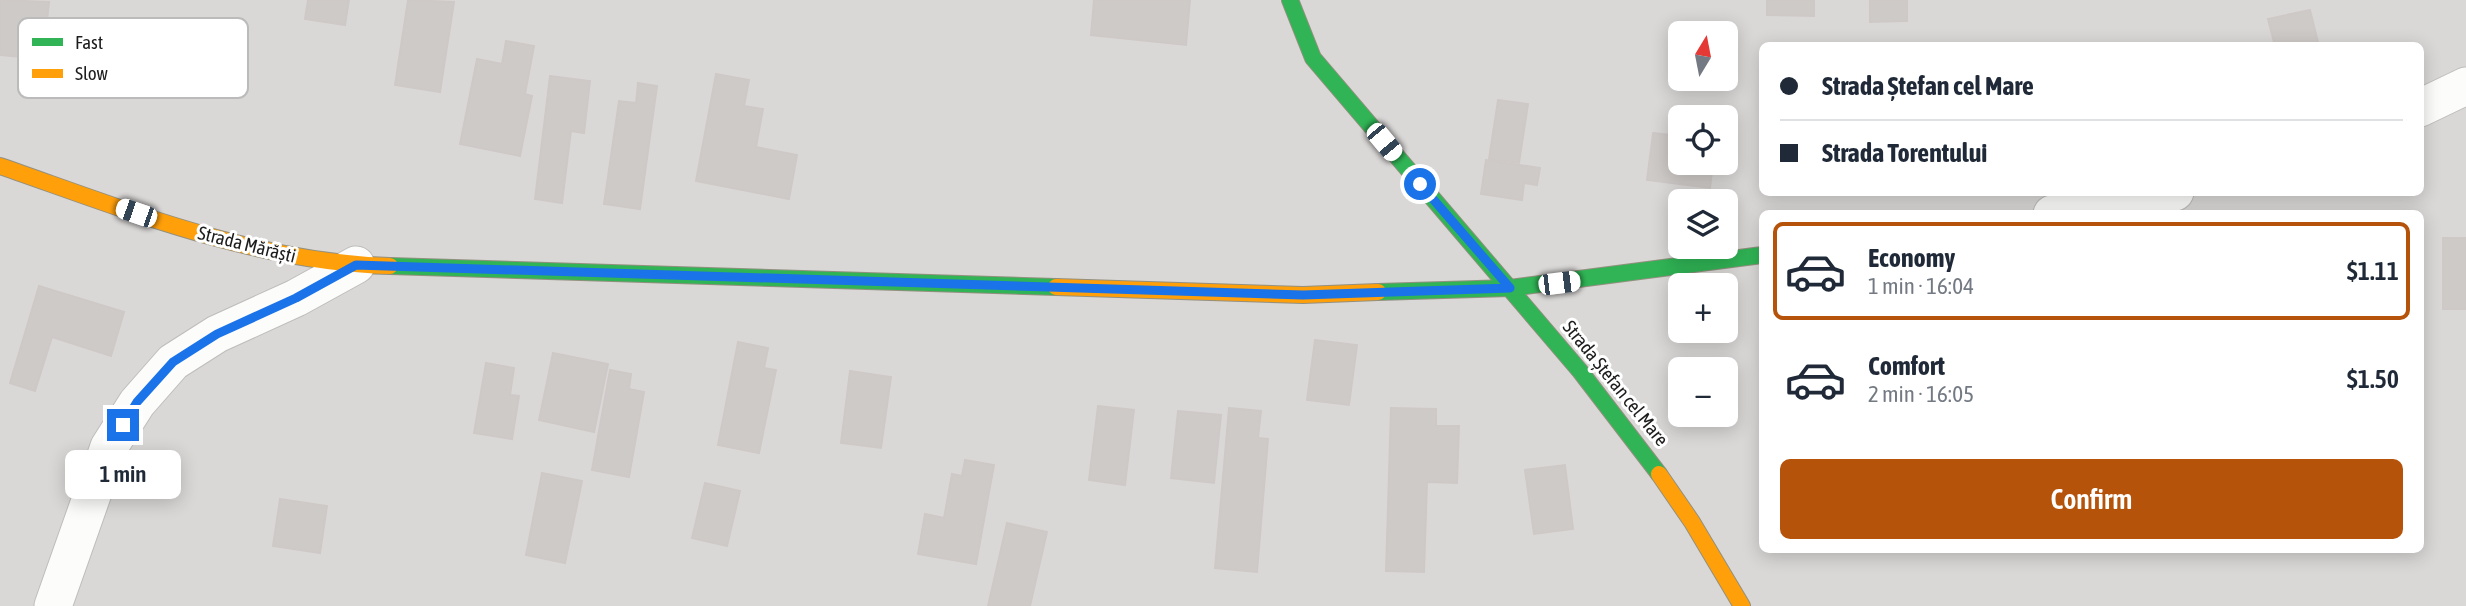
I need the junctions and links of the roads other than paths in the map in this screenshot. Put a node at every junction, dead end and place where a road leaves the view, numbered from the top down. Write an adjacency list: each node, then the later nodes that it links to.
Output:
1 (1290, 0): 9 (street, Strada Ștefan cel Mare)
2 (2466, 86): 3 (street)
3 (2424, 106)
4 (0, 166): 8 (street, Strada Mărăști)
5 (2153, 196): 6 (street)
6 (2074, 210)
7 (1759, 256): 9 (street, Strada Mărăști)
8 (356, 265): 9 (street, Strada Mărăști); 10 (street)
9 (1510, 288): 11 (street, Strada Ștefan cel Mare)
10 (53, 606)
11 (1742, 606)

